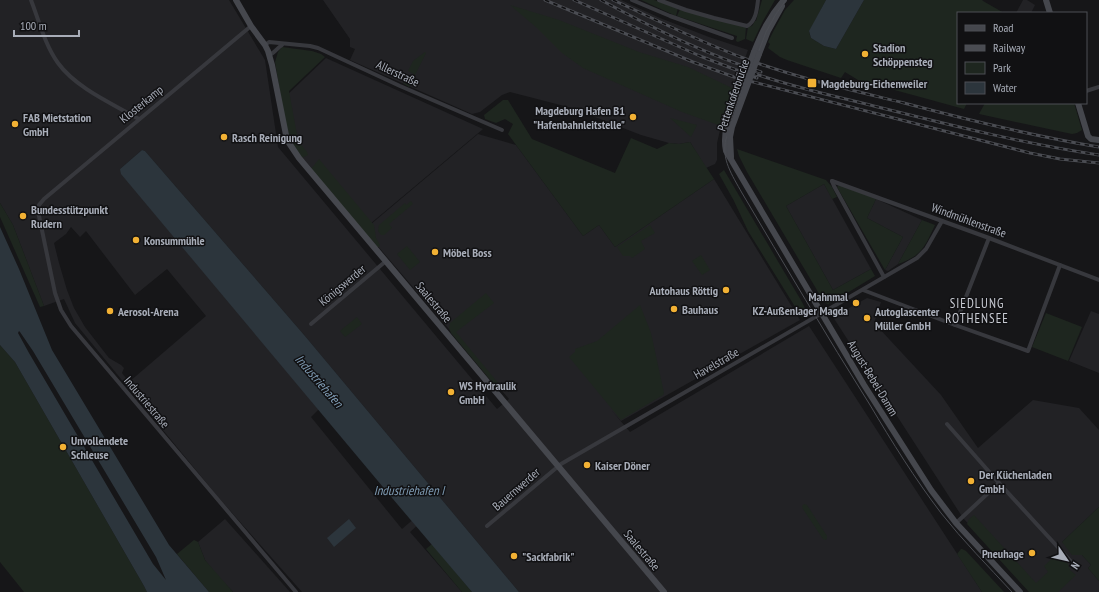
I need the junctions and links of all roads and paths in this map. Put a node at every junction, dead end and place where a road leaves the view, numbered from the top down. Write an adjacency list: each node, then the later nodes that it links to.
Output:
1 (31, 0): 17 (street)
2 (236, 0): 9 (main road, Saalestraße)
3 (632, 0): 10 (street)
4 (659, 0): 5 (street)
5 (758, 0)
6 (784, 0): 20 (main road, Pettenkoferbrücke, bridge)
7 (1046, 0): 8 (main road)
8 (1050, 12)
9 (251, 26): 12 (main road, Saalestraße); 17 (street, Klosterkamp)
10 (732, 38)
11 (283, 44): 12 (street, Allerstraße); 13 (street); 18 (street, Allerstraße)
12 (265, 45): 13 (main road, Saalestraße)
13 (269, 55): 24 (main road, Saalestraße)
14 (1099, 87): 15 (street)
15 (1087, 91)
16 (1078, 104): 19 (main road)
17 (139, 119): 21 (street, Klosterkamp)
18 (502, 130)
19 (1096, 140)
20 (727, 143): 29 (main road, August-Bebel-Damm)
21 (44, 199): 38 (street, Industriestraße)
22 (942, 221): 23 (street, Windmühlenstraße); 26 (street, Havelstraße); 26 (street, Windmühlenstraße)
23 (989, 238): 25 (street, Windmühlenstraße); 31 (street)
24 (386, 261): 30 (street, Königswerder); 33 (main road, Saalestraße)
25 (1060, 265): 27 (street, Windmühlenstraße); 31 (street)
26 (884, 277): 28 (street, Havelstraße)
27 (1099, 280)
28 (862, 290): 29 (street, Havelstraße); 31 (street)
29 (822, 313): 33 (street, Havelstraße); 35 (main road, August-Bebel-Damm)
30 (311, 324)
31 (956, 325)
32 (947, 424): 34 (street)
33 (558, 466): 36 (street, Bauernwerder); 39 (main road, Saalestraße)
34 (999, 483): 35 (street); 37 (street)
35 (956, 523): 40 (main road, August-Bebel-Damm)
36 (487, 526)
37 (1077, 568)
38 (296, 592)
39 (664, 592)
40 (1020, 592)

